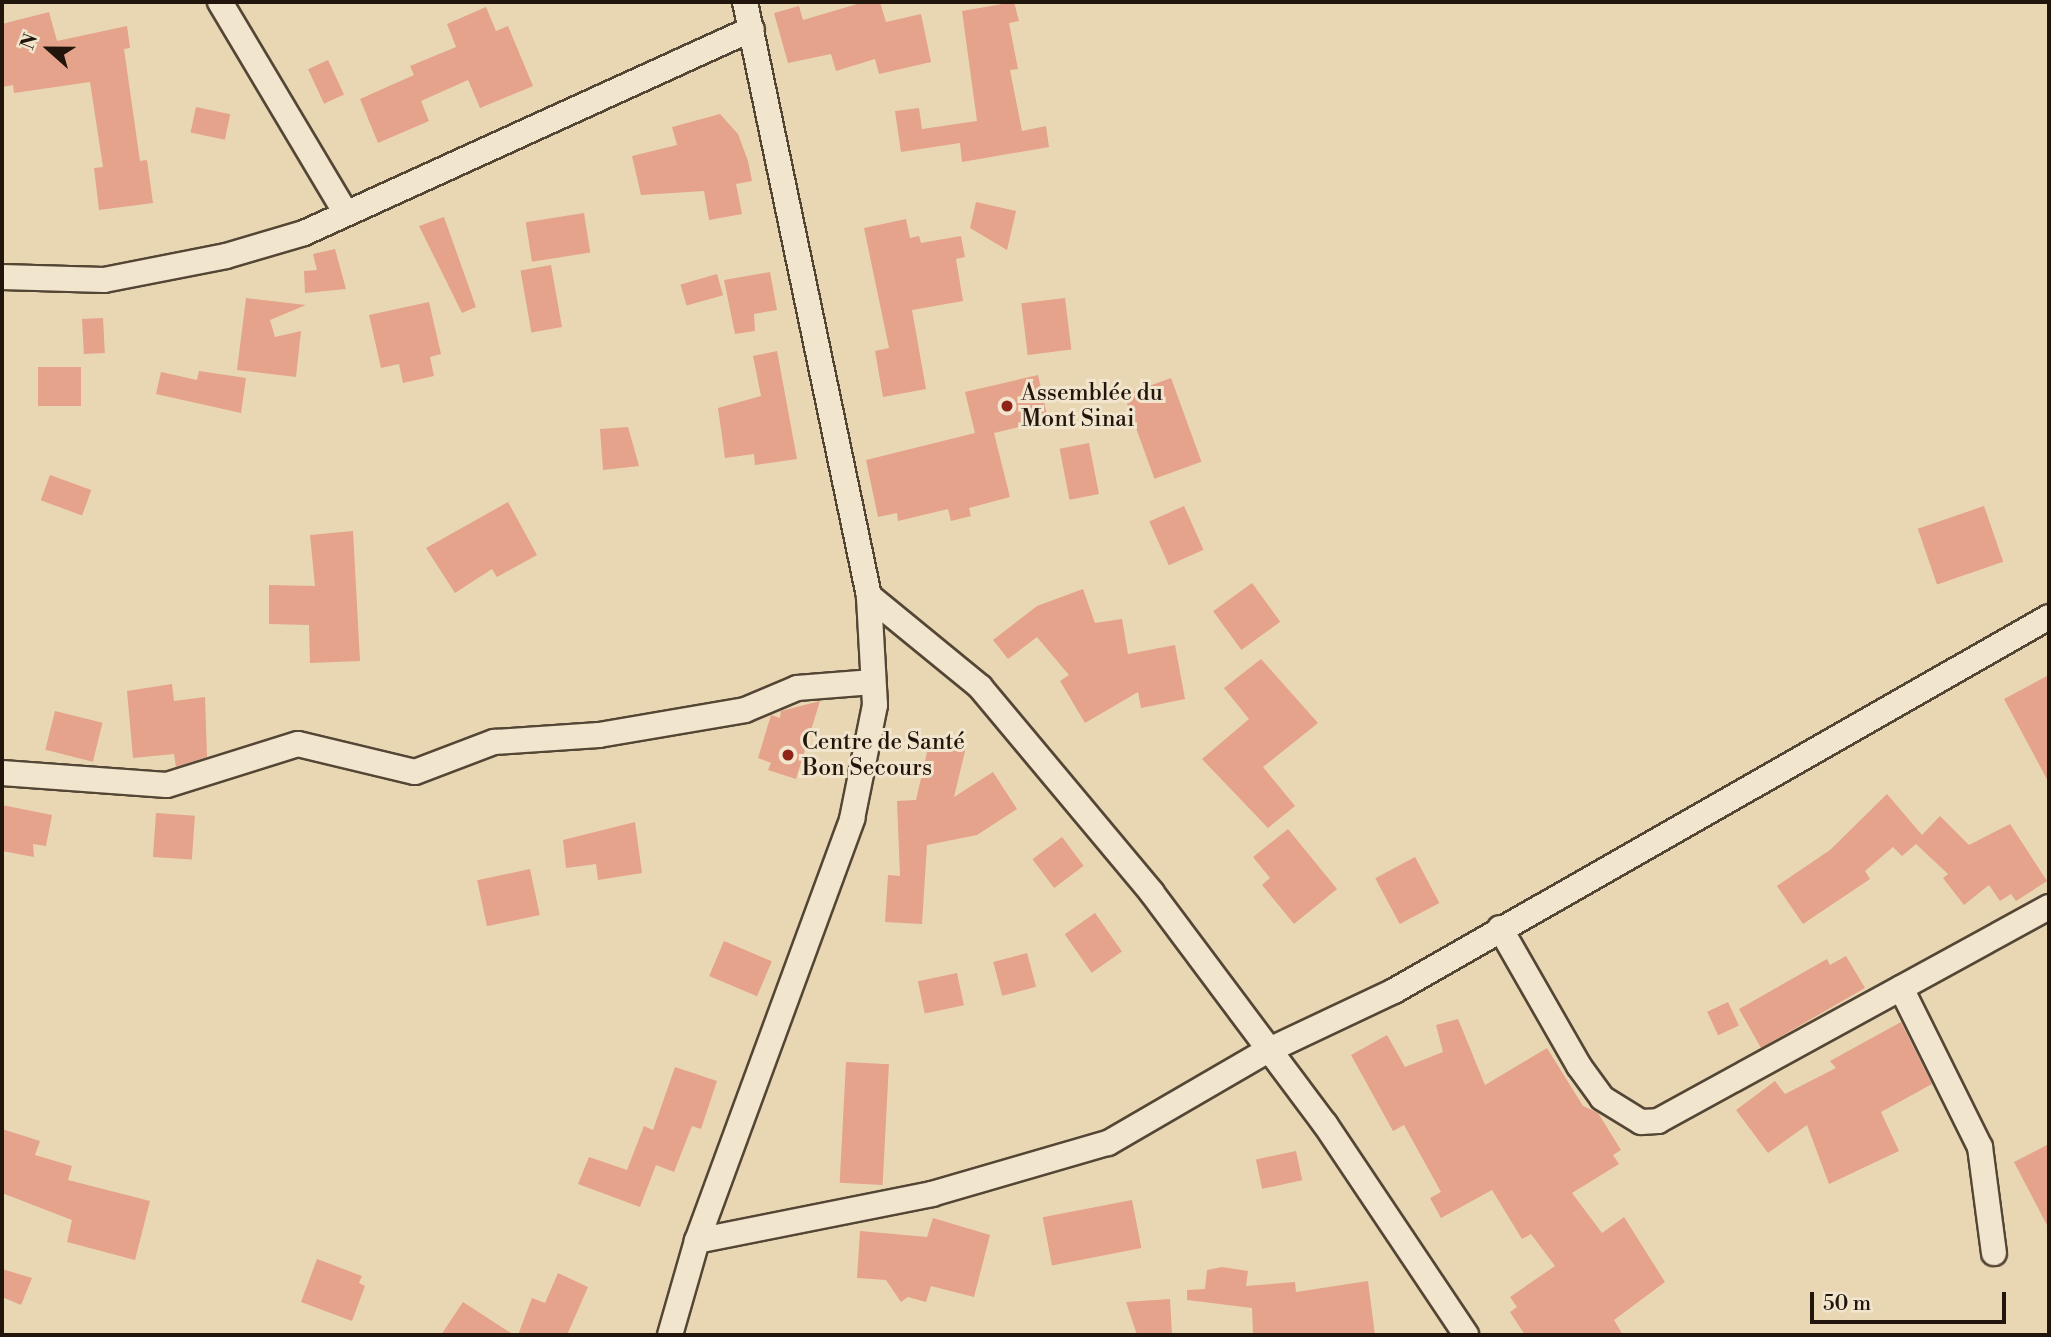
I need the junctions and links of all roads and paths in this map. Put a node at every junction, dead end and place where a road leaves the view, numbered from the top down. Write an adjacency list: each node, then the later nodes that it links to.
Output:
1 (220, 2): 4 (street)
2 (745, 2): 3 (street)
3 (752, 29): 4 (street); 6 (street)
4 (345, 212): 5 (street)
5 (2, 277)
6 (869, 596): 8 (street); 13 (street)
7 (2049, 617): 11 (street)
8 (873, 682): 9 (street); 14 (street)
9 (2, 773)
10 (2049, 907): 12 (street)
11 (1500, 928): 12 (street); 13 (street)
12 (1901, 988): 15 (street)
13 (1265, 1052): 14 (street); 17 (street)
14 (697, 1241): 16 (street)
15 (1994, 1253)
16 (670, 1335)
17 (1466, 1335)

